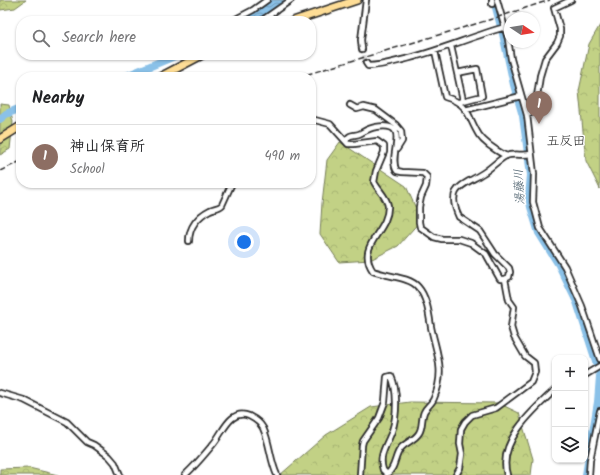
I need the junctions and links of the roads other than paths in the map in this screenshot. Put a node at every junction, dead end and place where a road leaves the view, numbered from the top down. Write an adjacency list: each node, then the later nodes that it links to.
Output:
1 (267, 0): 7 (street)
2 (291, 0): 8 (street)
3 (357, 0): 9 (main road)
4 (366, 0): 12 (street)
5 (497, 0): 10 (street)
6 (571, 0): 22 (street)
7 (242, 16)
8 (268, 16)
9 (308, 16)
10 (502, 27): 11 (street); 18 (street)
11 (450, 46): 13 (street); 17 (street)
12 (362, 49)
13 (435, 51): 15 (street); 19 (street)
14 (192, 60): 16 (main road)
15 (366, 63)
16 (170, 72)
17 (457, 73): 19 (street); 19 (street)
18 (519, 96): 21 (street); 22 (street)
19 (461, 101): 21 (street)
20 (350, 105): 27 (street)
21 (466, 110): 29 (street)
22 (527, 115): 28 (street)
23 (316, 120): 26 (street)
24 (16, 129): 25 (main road)
25 (0, 138)
26 (346, 141): 27 (street); 42 (street)
27 (395, 152): 32 (street)
28 (529, 155): 29 (street); 33 (street)
29 (506, 156): 32 (street)
30 (230, 188): 31 (street)
31 (188, 241)
32 (505, 279): 43 (street)
33 (600, 359)
34 (600, 366): 35 (street)
35 (588, 373)
36 (554, 391): 44 (street)
37 (0, 393): 39 (street)
38 (600, 411): 45 (street)
39 (120, 475)
40 (185, 475): 41 (street)
41 (277, 475)
42 (360, 475)
43 (456, 475)
44 (507, 475)
45 (589, 475)

